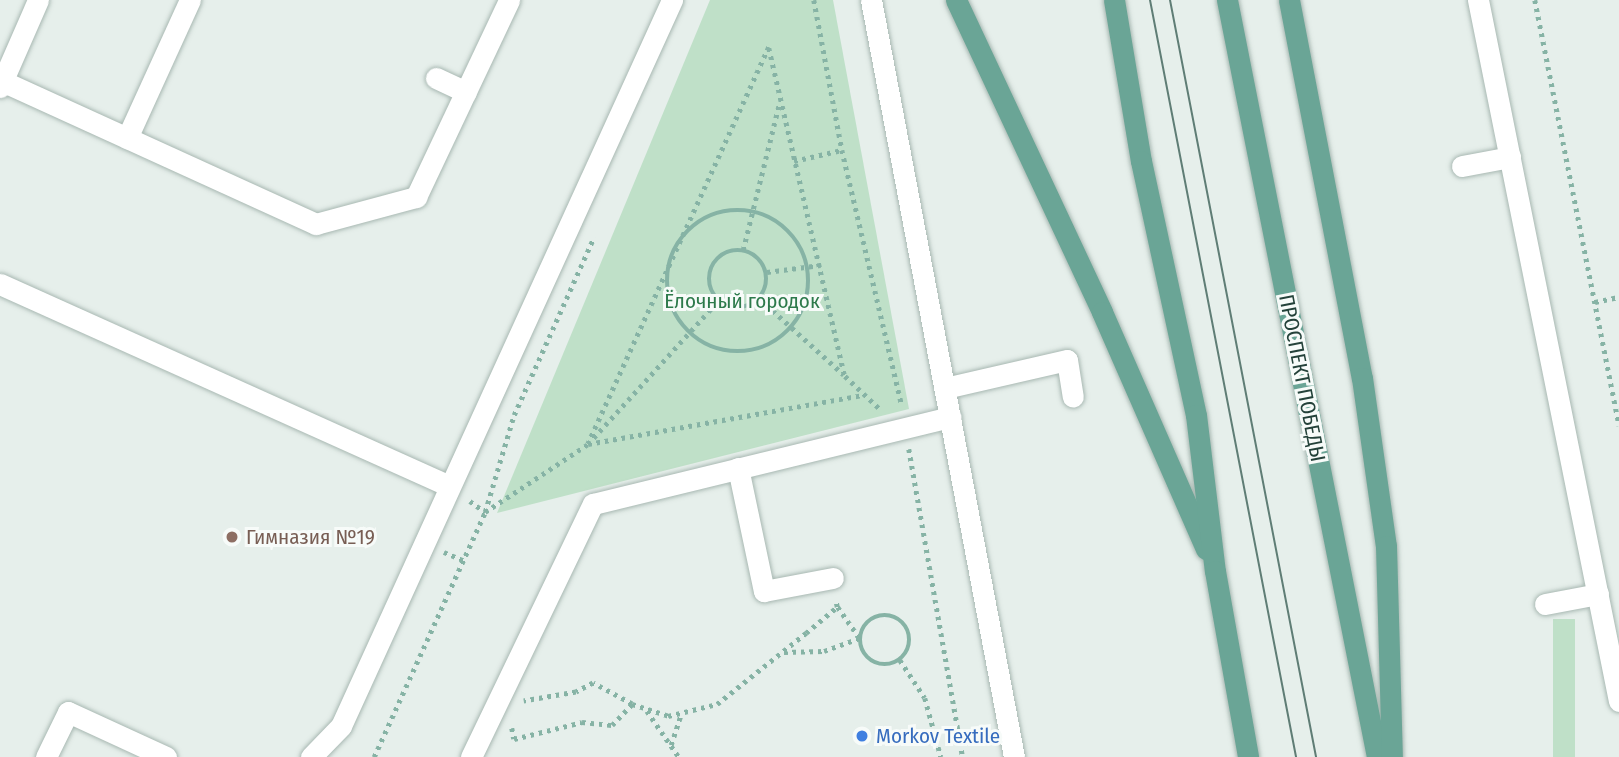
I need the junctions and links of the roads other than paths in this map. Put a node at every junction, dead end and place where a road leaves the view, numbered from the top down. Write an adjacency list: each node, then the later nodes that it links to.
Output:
1 (38, 0): 12 (lane)
2 (190, 0): 14 (lane)
3 (509, 0): 13 (lane)
4 (672, 0): 22 (lane)
5 (871, 0): 18 (lane)
6 (956, 0): 23 (main road)
7 (1114, 0): 23 (main road)
8 (1227, 0): 34 (main road, ПРОСПЕКТ ПОБЕДЫ)
9 (1478, 0): 15 (lane)
10 (1290, 9): 35 (main road)
11 (436, 78): 13 (lane)
12 (1, 84): 14 (lane)
13 (466, 92): 14 (lane)
14 (127, 138)
15 (1510, 157): 16 (lane); 25 (lane)
16 (1462, 166)
17 (0, 284): 22 (lane)
18 (945, 388): 19 (lane); 20 (lane)
19 (1073, 397)
20 (951, 417): 21 (lane); 32 (lane)
21 (738, 468): 24 (lane); 31 (lane)
22 (448, 485): 30 (lane)
23 (1215, 571): 33 (main road)
24 (833, 578)
25 (1598, 594): 26 (lane); 27 (lane)
26 (1545, 604)
27 (1619, 701)
28 (46, 757): 29 (lane)
29 (166, 757)
30 (311, 757)
31 (471, 757)
32 (1014, 757)
33 (1248, 757)
34 (1377, 757)
35 (1392, 757)

